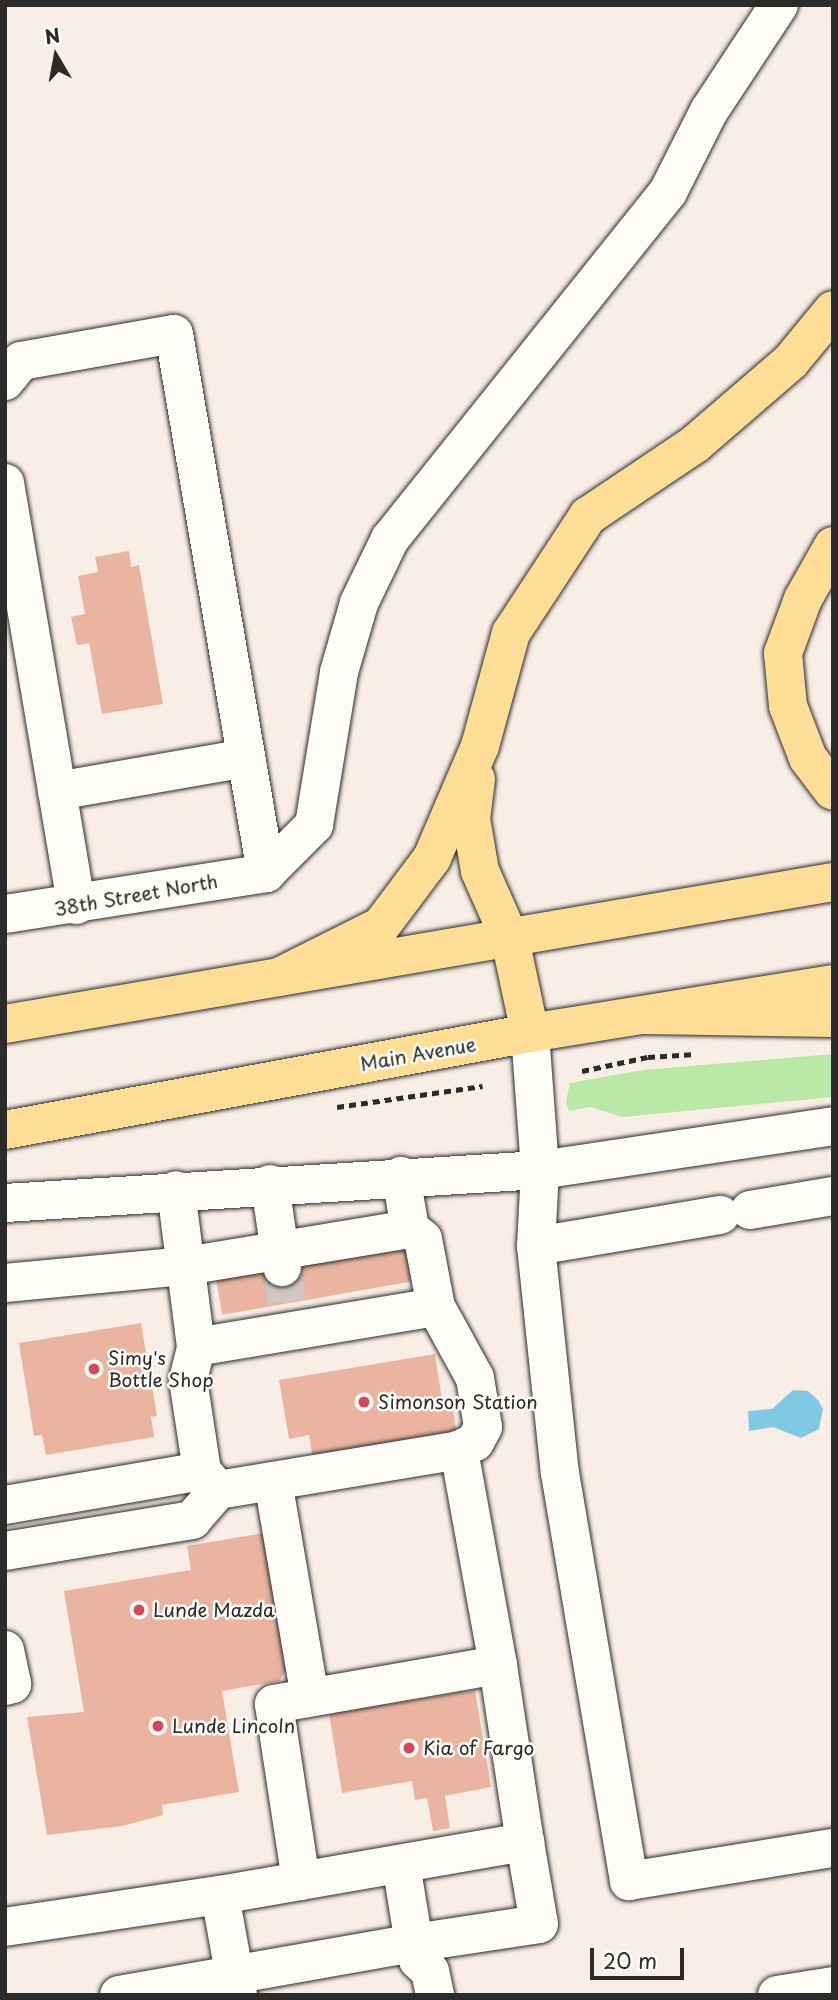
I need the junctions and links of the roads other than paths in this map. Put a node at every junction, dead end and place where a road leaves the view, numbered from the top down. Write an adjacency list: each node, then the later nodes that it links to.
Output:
1 (779, 5): 10 (street)
2 (833, 310): 6 (main road)
3 (5, 381): 7 (street)
4 (5, 483): 8 (street)
5 (833, 546): 9 (main road)
6 (480, 746): 14 (main road); 15 (main road)
7 (246, 758): 8 (street); 10 (street)
8 (57, 791): 12 (street)
9 (833, 791)
10 (266, 873): 12 (street, 38th Street North)
11 (833, 882): 14 (main road)
12 (76, 905): 13 (street, 38th Street North)
13 (5, 914)
14 (510, 939): 15 (main road); 20 (main road)
15 (279, 976): 19 (main road)
16 (833, 984): 17 (main road, Main Avenue)
17 (646, 1014): 18 (main road); 20 (main road, Main Avenue)
18 (833, 1018)
19 (5, 1024)
20 (530, 1033): 22 (main road, Main Avenue); 23 (street)
21 (833, 1126): 23 (street)
22 (5, 1130)
23 (540, 1170): 24 (street); 30 (street)
24 (401, 1176): 25 (street); 29 (street)
25 (270, 1184): 26 (street); 33 (street)
26 (176, 1189): 28 (street); 31 (street)
27 (833, 1196): 30 (street)
28 (5, 1203)
29 (410, 1229): 33 (street); 34 (street)
30 (536, 1246): 46 (street)
31 (186, 1266): 32 (street); 33 (street); 35 (street)
32 (5, 1283)
33 (284, 1287): 34 (street); 35 (street)
34 (436, 1307): 36 (street)
35 (195, 1347): 37 (street)
36 (459, 1450): 38 (street); 42 (street)
37 (210, 1480): 38 (street); 39 (street); 40 (street)
38 (273, 1481): 44 (street)
39 (5, 1505)
40 (5, 1551)
41 (5, 1650): 43 (street)
42 (498, 1665): 44 (street); 45 (street)
43 (5, 1686)
44 (310, 1697): 48 (street)
45 (525, 1843): 47 (street); 51 (street)
46 (833, 1848)
47 (401, 1864): 48 (street); 51 (street)
48 (302, 1881): 49 (street)
49 (220, 1895): 50 (street); 52 (street)
50 (5, 1927)
51 (415, 1966): 52 (street); 55 (street)
52 (236, 1985): 54 (street)
53 (833, 1986): 56 (street)
54 (119, 1995)
55 (435, 1995)
56 (777, 1995)

